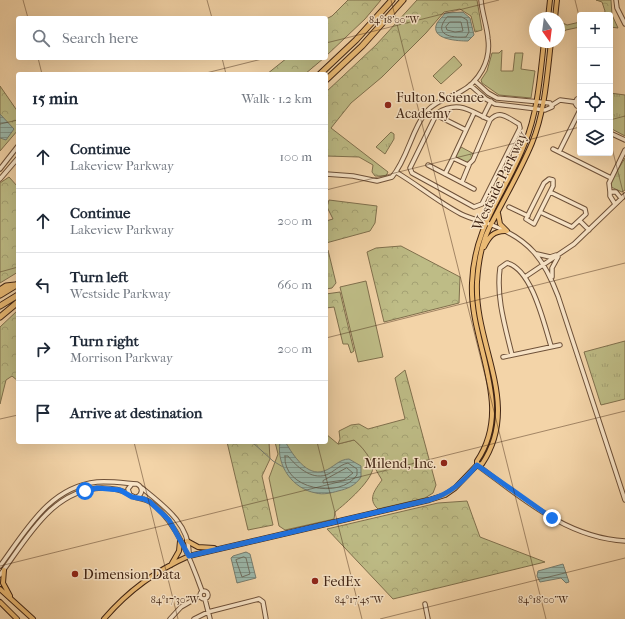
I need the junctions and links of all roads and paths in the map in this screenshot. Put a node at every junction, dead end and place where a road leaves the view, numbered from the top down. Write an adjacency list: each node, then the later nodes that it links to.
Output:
1 (392, 0): 15 (highway)
2 (403, 0): 16 (highway)
3 (481, 0): 17 (street)
4 (550, 0): 7 (main road)
5 (557, 0): 8 (main road)
6 (616, 0): 10 (street)
7 (549, 12)
8 (556, 12)
9 (625, 12): 10 (street)
10 (620, 15): 11 (street)
11 (624, 18): 12 (street)
12 (625, 24)
13 (543, 48): 22 (main road, Westside Parkway)
14 (550, 48): 23 (main road, Westside Parkway)
15 (322, 72)
16 (328, 78)
17 (475, 81): 18 (street); 19 (street)
18 (470, 85): 21 (street); 45 (street)
19 (493, 96): 21 (street); 22 (street)
20 (577, 99): 24 (street)
21 (491, 102): 26 (street); 30 (street)
22 (536, 102): 23 (street); 26 (main road, Westside Parkway)
23 (543, 103): 25 (street); 27 (main road, Westside Parkway)
24 (575, 103): 25 (street)
25 (552, 105): 27 (street)
26 (535, 108): 27 (street); 62 (main road, Westside Parkway)
27 (542, 109): 58 (main road, Westside Parkway)
28 (474, 113): 29 (street); 30 (street); 33 (street)
29 (436, 115): 31 (street); 33 (street)
30 (483, 117): 31 (street)
31 (490, 120): 43 (street)
32 (577, 120): 39 (street)
33 (466, 130): 40 (street)
34 (613, 134): 35 (street)
35 (625, 140)
36 (16, 149): 44 (street)
37 (553, 149): 39 (street)
38 (625, 150): 48 (street)
39 (560, 152): 48 (street)
40 (453, 158): 43 (street); 47 (street)
41 (16, 160): 49 (street)
42 (428, 165): 47 (street)
43 (469, 165): 50 (street)
44 (0, 169)
45 (396, 172): 46 (street); 62 (street)
46 (328, 174)
47 (445, 174): 50 (street)
48 (611, 178): 53 (street)
49 (0, 179)
50 (462, 182): 51 (street)
51 (474, 189)
52 (550, 192): 59 (street); 60 (street); 61 (street)
53 (610, 192): 55 (street); 56 (street)
54 (625, 195): 55 (street)
55 (621, 198): 56 (street)
56 (615, 204): 64 (street)
57 (510, 207): 60 (street)
58 (498, 210): 63 (main road, Westside Parkway); 65 (main road)
59 (540, 212): 60 (street); 61 (street)
60 (528, 216)
61 (580, 221): 64 (street)
62 (485, 222): 63 (street); 85 (main road, Westside Parkway)
63 (491, 225): 65 (street); 68 (main road, Westside Parkway)
64 (589, 230): 66 (street)
65 (506, 231): 67 (street); 68 (main road)
66 (571, 246): 67 (street); 69 (street)
67 (535, 253): 70 (street)
68 (480, 255): 85 (main road, Westside Parkway)
69 (560, 255): 70 (street); 72 (street)
70 (544, 264): 71 (street); 72 (street)
71 (525, 277): 82 (street); 83 (street)
72 (552, 280): 91 (street)
73 (16, 284): 75 (highway)
74 (16, 285): 76 (highway)
75 (0, 290)
76 (0, 295)
77 (16, 296): 79 (highway)
78 (16, 304): 80 (highway)
79 (0, 306)
80 (0, 316)
81 (560, 344): 82 (street)
82 (551, 346): 83 (street)
83 (512, 355): 84 (street)
84 (503, 357)
85 (477, 465): 93 (street); 96 (main road, Westside Parkway)
86 (132, 484): 87 (street); 88 (street); 90 (street)
87 (142, 488): 89 (street); 95 (street)
88 (129, 494): 89 (street); 92 (street)
89 (137, 497): 94 (street)
90 (54, 499): 92 (street); 99 (street)
91 (625, 500)
92 (57, 504): 100 (street)
93 (624, 540)
94 (180, 541): 97 (street); 98 (main road)
95 (187, 541): 96 (main road); 97 (street)
96 (223, 548): 97 (main road, Westside Parkway)
97 (189, 556): 98 (main road, Westside Parkway); 103 (street)
98 (171, 565): 112 (main road, Westside Parkway)
99 (0, 566)
100 (4, 570): 101 (street); 107 (main road)
101 (0, 575)
102 (0, 589): 107 (main road)
103 (202, 591): 104 (street); 105 (street)
104 (200, 596): 105 (street); 113 (street)
105 (205, 599): 109 (street)
106 (0, 602): 110 (main road)
107 (15, 603): 111 (main road)
108 (425, 604): 117 (street)
109 (208, 612): 114 (street); 115 (street); 116 (street)
110 (17, 619)
111 (33, 619)
112 (104, 619)
113 (170, 619)
114 (194, 619)
115 (210, 619)
116 (266, 619)
117 (428, 619)

